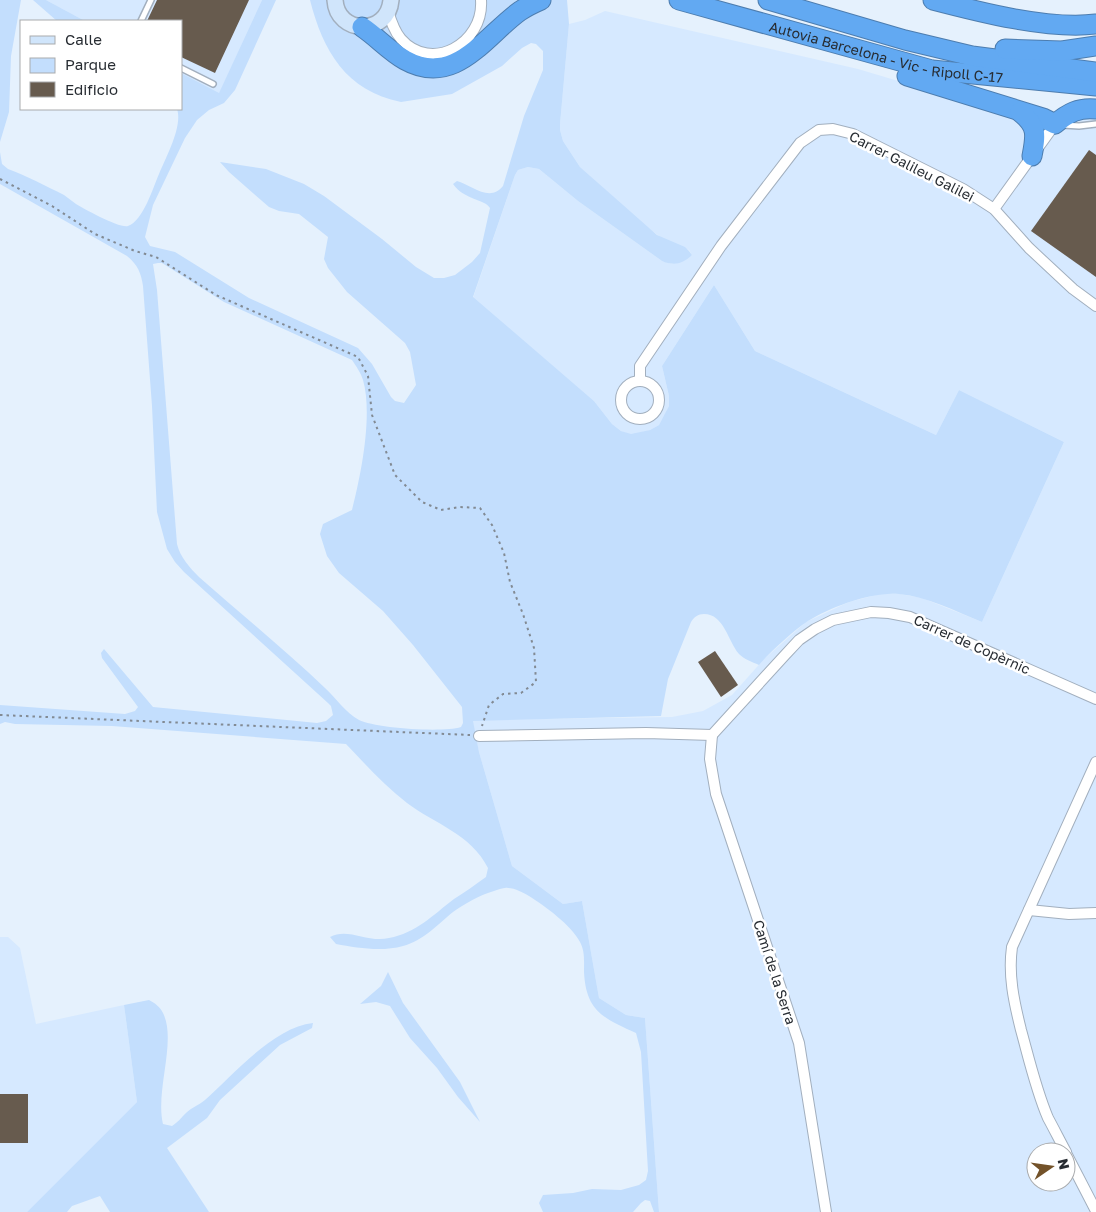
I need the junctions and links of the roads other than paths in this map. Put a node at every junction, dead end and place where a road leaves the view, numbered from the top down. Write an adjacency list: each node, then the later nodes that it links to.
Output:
1 (151, 0): 10 (lane)
2 (334, 0): 13 (main road)
3 (481, 0): 8 (street)
4 (541, 0): 13 (highway)
5 (680, 0): 14 (highway, Autovia Barcelona - Vic - Ripoll C-17)
6 (768, 0): 15 (highway, Autovia Barcelona - Vic - Ripoll C-17)
7 (933, 0): 11 (highway)
8 (389, 5): 13 (main road)
9 (1096, 14): 11 (highway)
10 (141, 20)
11 (1027, 20): 12 (highway)
12 (1096, 24)
13 (362, 27)
14 (828, 42): 18 (highway, Autovia Barcelona - Vic - Ripoll C-17); 24 (highway)
15 (923, 44): 16 (highway); 19 (highway, Autovia Barcelona - Vic - Ripoll C-17)
16 (1096, 46)
17 (182, 68): 20 (lane)
18 (932, 70): 21 (highway, Autovia Barcelona - Vic - Ripoll C-17); 22 (highway)
19 (1096, 72)
20 (213, 84)
21 (1096, 86)
22 (1096, 99)
23 (1096, 109): 25 (highway)
24 (1020, 112): 25 (highway); 27 (highway)
25 (1055, 124): 26 (lane); 27 (street)
26 (1096, 124)
27 (1032, 156): 28 (street)
28 (994, 210): 29 (street, Carrer Galileu Galilei); 30 (street, Carrer Galileu Galilei)
29 (1096, 306)
30 (640, 380)
31 (1096, 699): 32 (street, Carrer de Copèrnic)
32 (712, 735): 33 (street); 40 (street, Camí de la Serra)
33 (479, 736)
34 (1096, 762): 35 (street)
35 (1029, 910): 36 (street); 37 (street)
36 (1096, 913)
37 (1061, 1142)
38 (1076, 1172): 39 (street)
39 (1096, 1211)
40 (826, 1212)

